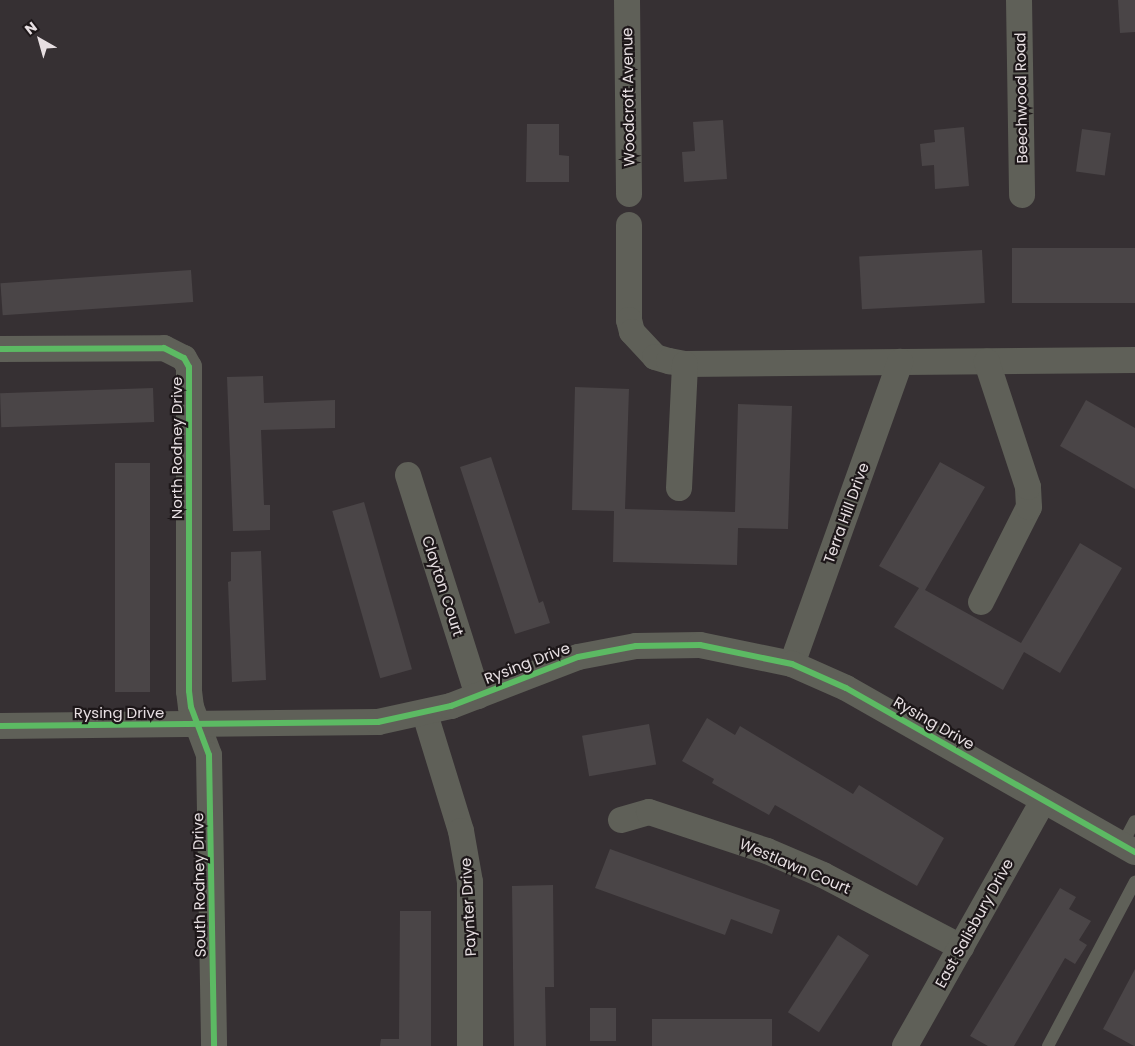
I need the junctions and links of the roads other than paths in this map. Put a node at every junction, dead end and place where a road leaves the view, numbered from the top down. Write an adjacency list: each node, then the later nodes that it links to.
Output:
1 (627, 0): 3 (street, Woodcroft Avenue)
2 (1019, 0): 4 (street, Beechwood Road)
3 (629, 194)
4 (1022, 195)
5 (629, 225): 10 (street)
6 (0, 349): 17 (street, North Rodney Drive)
7 (1135, 360): 9 (street)
8 (900, 362): 9 (street); 10 (street); 14 (street, Terra Hill Drive)
9 (987, 362): 13 (street)
10 (685, 364): 12 (street)
11 (408, 475): 15 (street, Clayton Court)
12 (679, 488)
13 (981, 602)
14 (792, 664): 15 (street, Rysing Drive); 19 (street, Rysing Drive)
15 (478, 696): 16 (street, Rysing Drive)
16 (425, 714): 17 (street, Rysing Drive); 26 (street, Paynter Drive)
17 (198, 725): 18 (street, Rysing Drive); 25 (street, South Rodney Drive)
18 (0, 726)
19 (1044, 801): 22 (street, Rysing Drive); 24 (street, East Salisbury Drive)
20 (621, 820): 24 (street, Westlawn Court)
21 (1135, 822): 22 (lane)
22 (1128, 848)
23 (1135, 882): 28 (lane)
24 (961, 947): 27 (street, East Salisbury Drive)
25 (214, 1046)
26 (470, 1046)
27 (905, 1046)
28 (1048, 1046)

